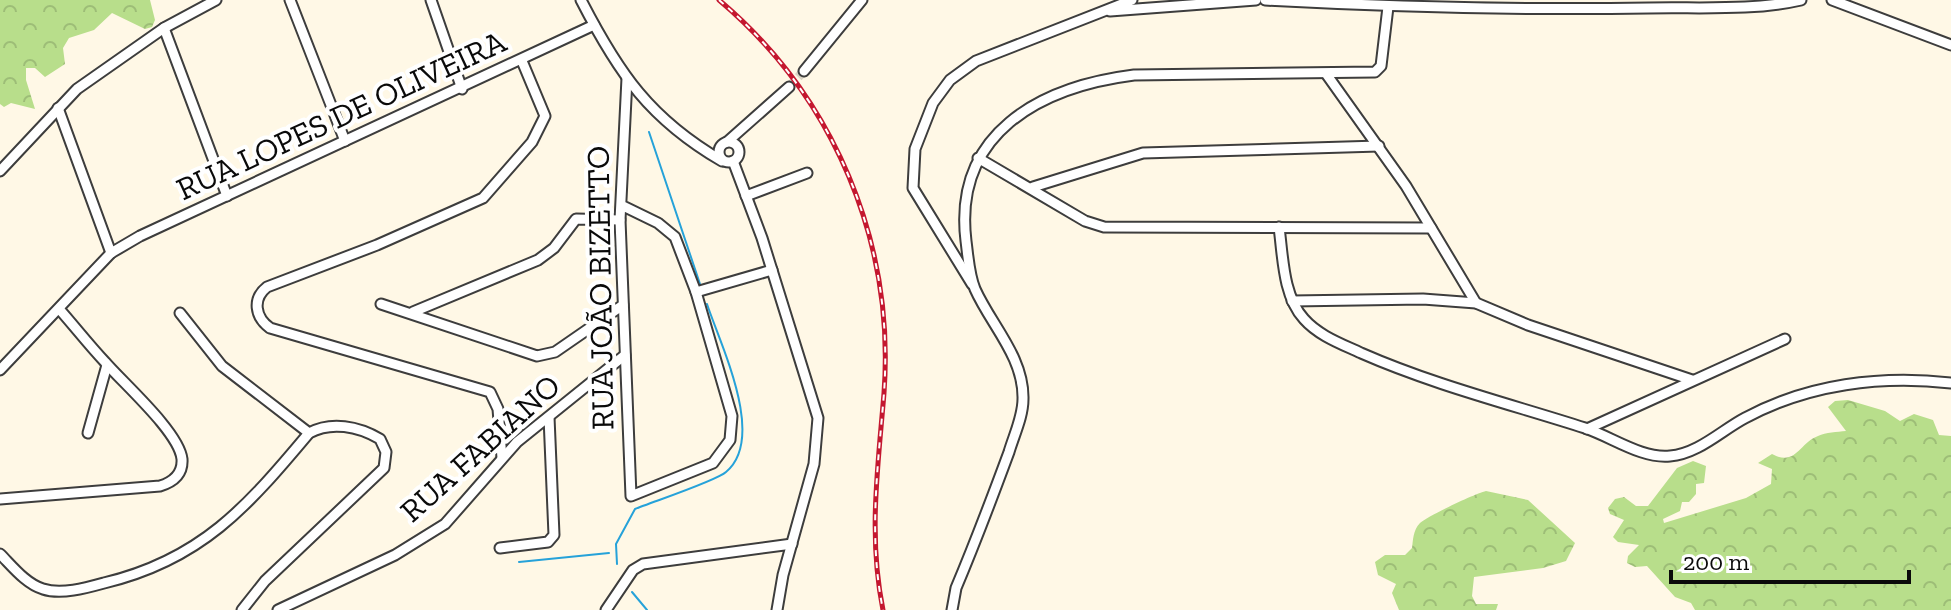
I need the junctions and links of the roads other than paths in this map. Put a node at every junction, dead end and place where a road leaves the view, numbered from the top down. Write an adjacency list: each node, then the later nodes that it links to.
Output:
1 (216, 0): 15 (street)
2 (290, 0): 24 (street)
3 (431, 0): 22 (street)
4 (581, 0): 14 (street)
5 (862, 0): 18 (street)
6 (1132, 0): 13 (street)
7 (1256, 0): 13 (street)
8 (1265, 0): 12 (street)
9 (1801, 0): 11 (street)
10 (1835, 0): 16 (street)
11 (1584, 5): 12 (street)
12 (1388, 7): 19 (street)
13 (1106, 11): 41 (street)
14 (594, 25): 17 (street, RUA LOPES DE OLIVEIRA); 20 (street)
15 (164, 28): 23 (street); 33 (street)
16 (1951, 45)
17 (522, 61): 22 (street, RUA LOPES DE OLIVEIRA); 60 (street)
18 (804, 71)
19 (1327, 75): 27 (street); 28 (street)
20 (627, 78): 26 (street); 35 (street, RUA JOÃO BIZETTO)
21 (789, 87): 25 (street)
22 (462, 89): 24 (street, RUA LOPES DE OLIVEIRA)
23 (58, 108): 30 (street); 39 (street)
24 (345, 141): 33 (street, RUA LOPES DE OLIVEIRA)
25 (729, 143): 26 (street); 29 (street); 29 (street)
26 (694, 144): 29 (street)
27 (1379, 146): 32 (street); 38 (street)
28 (978, 158): 32 (street); 41 (street)
29 (728, 161): 34 (street)
30 (0, 171)
31 (807, 173): 34 (street)
32 (1033, 187): 37 (street)
33 (227, 196): 39 (street, RUA LOPES DE OLIVEIRA)
34 (746, 196): 40 (street)
35 (621, 205): 36 (street, RUA JOÃO BIZETTO); 42 (street)
36 (620, 220): 46 (street, RUA JOÃO BIZETTO); 48 (street)
37 (1279, 227): 38 (street); 43 (street)
38 (1431, 228): 44 (street)
39 (111, 253): 47 (street)
40 (772, 270): 42 (street); 62 (street)
41 (974, 287): 69 (street)
42 (696, 292): 51 (street, RUA JOÃO BIZETTO)
43 (1292, 301): 44 (street); 57 (street)
44 (1476, 303): 54 (street)
45 (381, 304): 48 (street)
46 (623, 305): 48 (street); 51 (street, RUA JOÃO BIZETTO)
47 (60, 310): 52 (street); 53 (street)
48 (413, 312)
49 (180, 313): 59 (street)
50 (1785, 339): 54 (street)
51 (625, 355): 56 (street, RUA FABIANO)
52 (107, 365): 58 (street); 61 (street)
53 (0, 370)
54 (1692, 380): 57 (street)
55 (1951, 383): 57 (street)
56 (549, 417): 60 (street, RUA FABIANO); 63 (street)
57 (1587, 429)
58 (88, 433)
59 (309, 433): 64 (street); 65 (street)
60 (502, 458): 66 (street, RUA FABIANO)
61 (0, 499)
62 (792, 544): 67 (street); 68 (street)
63 (500, 548)
64 (0, 554)
65 (242, 610)
66 (278, 610)
67 (606, 610)
68 (777, 610)
69 (952, 610)

